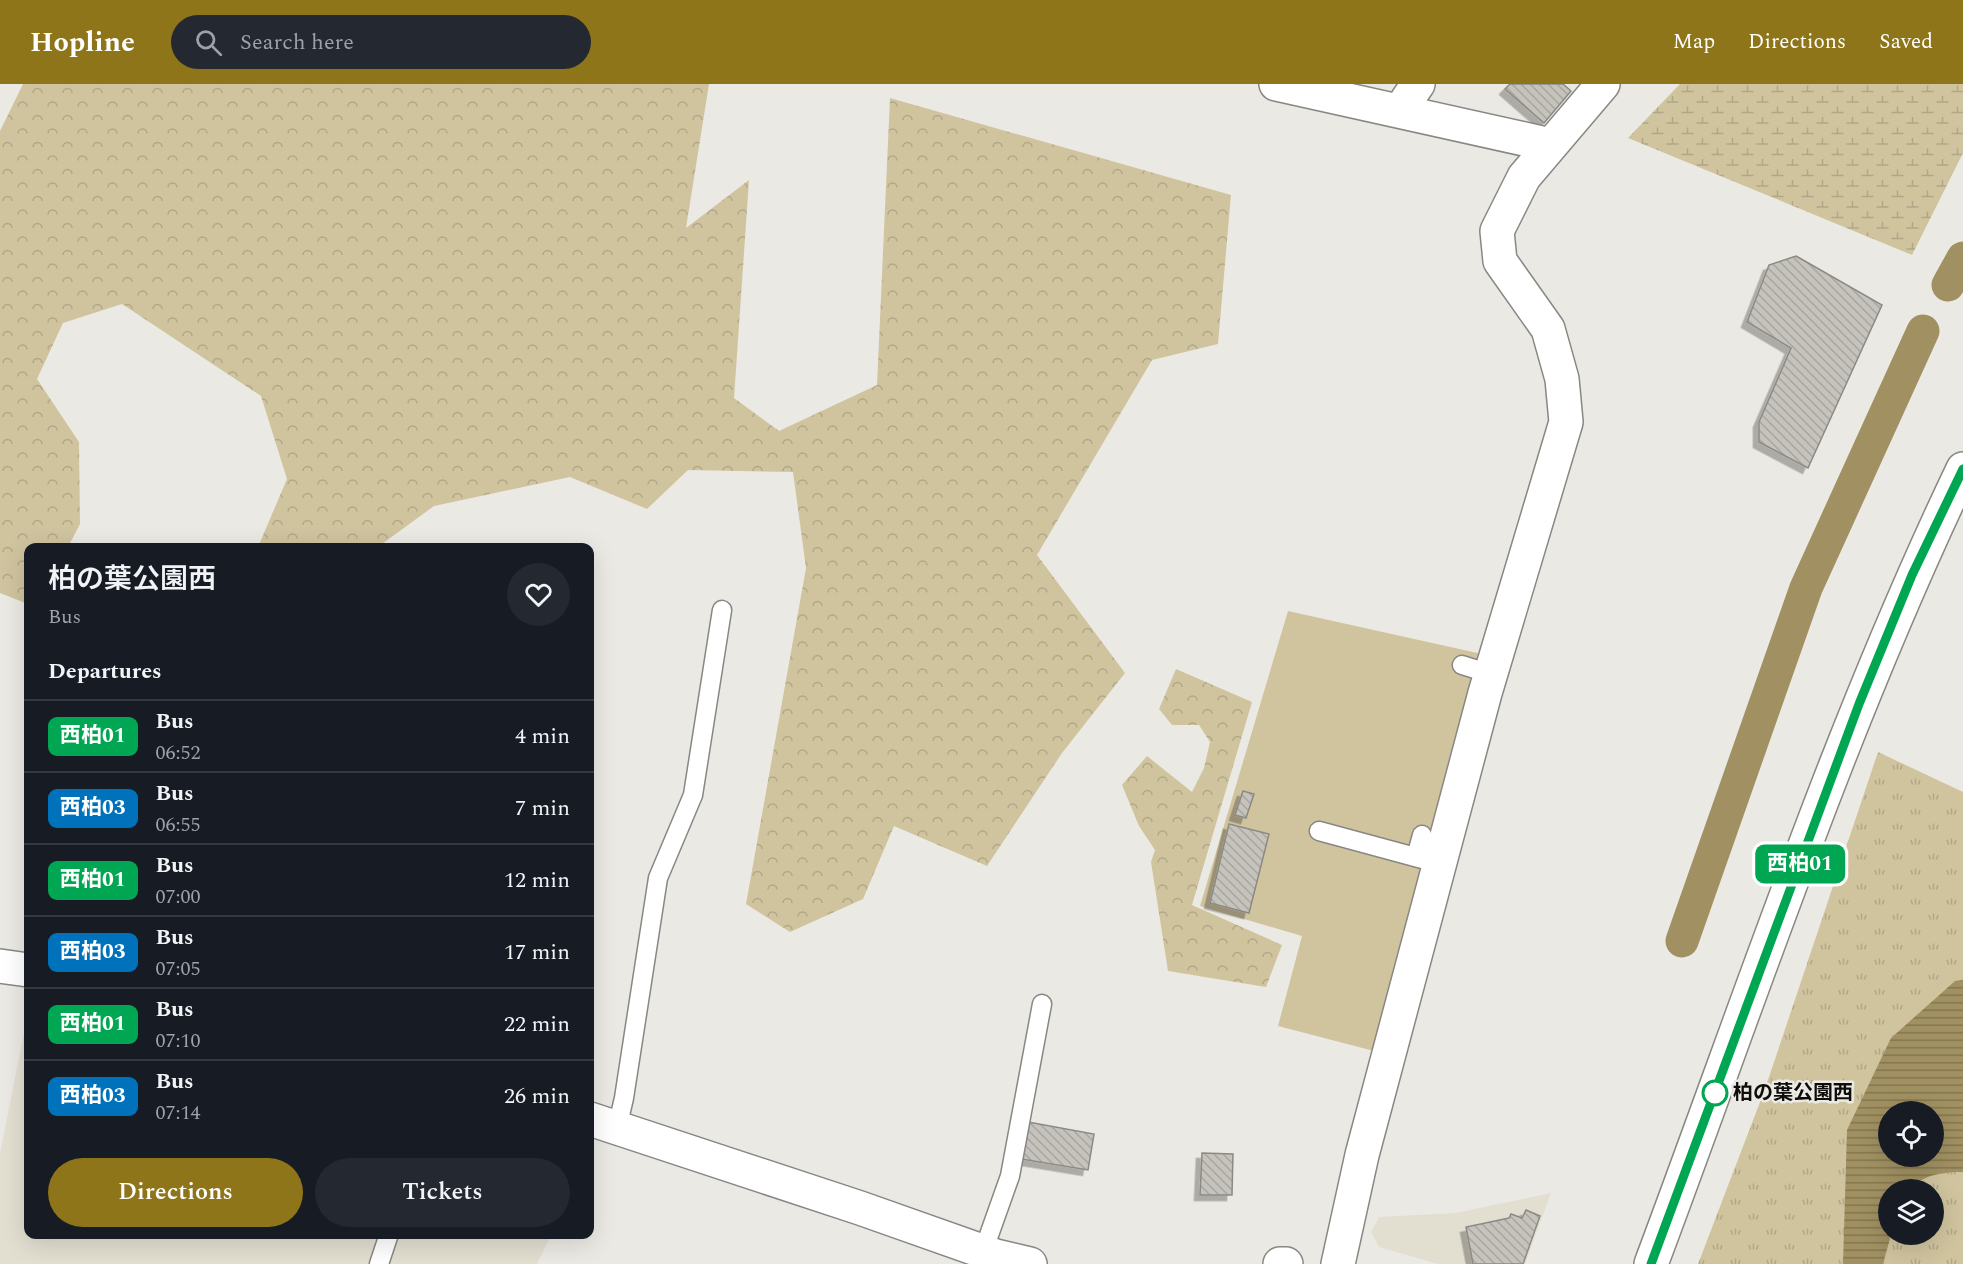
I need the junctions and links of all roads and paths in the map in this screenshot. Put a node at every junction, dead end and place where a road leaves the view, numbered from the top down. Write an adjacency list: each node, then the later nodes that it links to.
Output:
1 (1276, 84): 3 (street)
2 (1604, 84): 4 (street)
3 (1411, 98): 4 (street)
4 (1551, 145): 9 (street)
5 (1963, 469): 21 (street)
6 (722, 610): 13 (lane)
7 (1319, 831): 9 (lane)
8 (1422, 835): 9 (lane)
9 (1429, 860): 20 (street)
10 (0, 966): 11 (street)
11 (24, 969)
12 (1042, 1004): 15 (lane)
13 (603, 1123): 15 (street)
14 (387, 1239): 16 (lane)
15 (991, 1257): 17 (street)
16 (379, 1264)
17 (1030, 1264)
18 (1280, 1264): 19 (street)
19 (1286, 1264)
20 (1338, 1264)
21 (1651, 1264)

